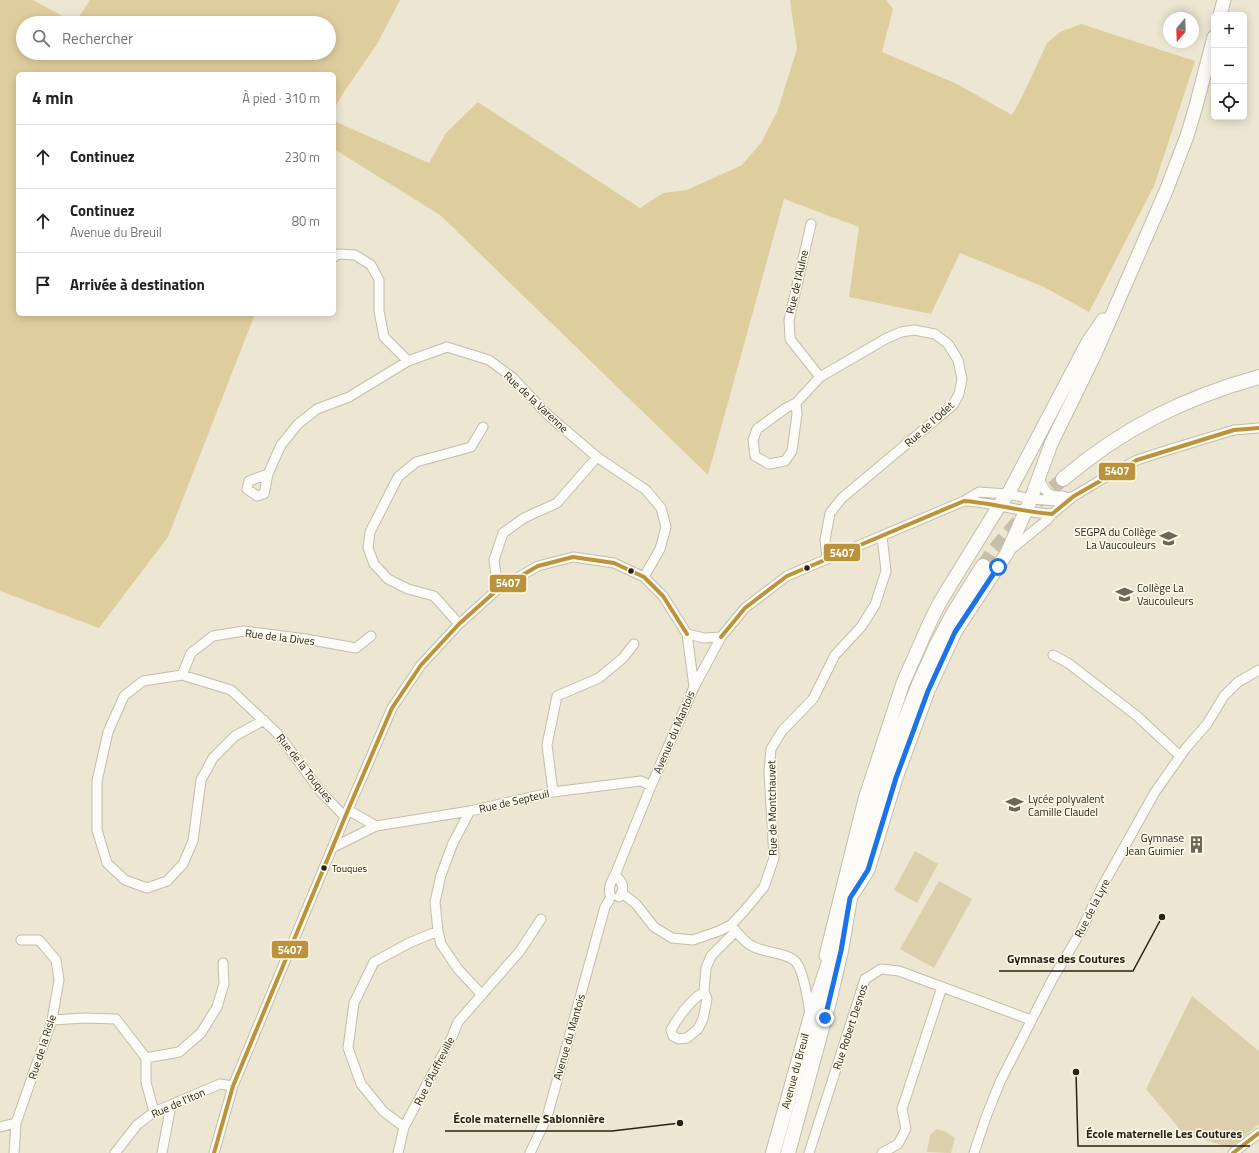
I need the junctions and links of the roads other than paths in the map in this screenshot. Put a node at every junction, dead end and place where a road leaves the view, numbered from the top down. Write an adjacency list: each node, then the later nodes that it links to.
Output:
1 (1224, 0): 2 (main road)
2 (1221, 12)
3 (1211, 48): 6 (main road)
4 (811, 224): 8 (street, Rue de l'Aulne)
5 (336, 256): 7 (street)
6 (1123, 288): 15 (main road); 17 (main road)
7 (408, 361): 13 (street, Rue de la Varenne); 14 (street, Rue de la Varenne)
8 (820, 377): 10 (street, Rue de l'Odet); 26 (street, Rue de l'Odet)
9 (1259, 377): 16 (main road)
10 (796, 403): 10 (street, Rue de l'Odet)
11 (483, 427): 30 (street)
12 (1259, 428): 18 (street)
13 (597, 457): 28 (street, Rue de la Varenne); 29 (street)
14 (268, 474)
15 (1039, 477): 18 (street); 19 (main road)
16 (1063, 478)
17 (1008, 494): 19 (street); 20 (street); 21 (main road)
18 (1074, 496): 19 (street); 23 (street)
19 (1031, 499): 22 (main road)
20 (964, 501): 21 (street); 24 (street)
21 (999, 506): 22 (street); 59 (main road)
22 (1025, 512): 23 (street); 25 (main road)
23 (1052, 514): 25 (street)
24 (882, 536): 26 (street); 52 (street, Rue de Montchauvet)
25 (1007, 553): 50 (main road)
26 (827, 559): 33 (street)
27 (983, 566): 50 (main road, Avenue du Breuil)
28 (644, 576): 29 (street, Avenue du Mantois); 31 (street, Avenue du Mantois)
29 (498, 589): 30 (street, Avenue du Mantois)
30 (459, 624): 44 (street, Avenue du Mantois)
31 (687, 634): 33 (street); 38 (street, Avenue du Mantois)
32 (371, 636): 37 (street, Rue de la Dives)
33 (721, 637): 38 (street)
34 (634, 644): 42 (street)
35 (1054, 655): 40 (street)
36 (1259, 670): 40 (street, Rue de la Lyre)
37 (182, 674): 39 (street, Rue de la Touques); 39 (street, Rue de la Touques)
38 (694, 687): 41 (street, Avenue du Mantois)
39 (264, 720): 44 (street, Rue de la Touques)
40 (1180, 756): 61 (street, Rue de la Lyre)
41 (651, 786): 42 (street, Rue de Septeuil); 47 (street, Avenue du Mantois)
42 (553, 792): 43 (street, Rue de Septeuil)
43 (470, 811): 45 (street, Rue de Septeuil); 53 (street)
44 (346, 813): 45 (street); 46 (street, Avenue du Mantois)
45 (376, 826): 46 (street, Rue de Septeuil)
46 (332, 848): 63 (street, Avenue du Mantois)
47 (615, 875): 48 (street); 49 (street, Avenue du Mantois)
48 (622, 893): 49 (street); 52 (street, Rue de Montchauvet)
49 (610, 897): 75 (street, Avenue du Mantois)
50 (850, 898): 59 (main road, Avenue du Breuil); 77 (main road, Avenue du Breuil)
51 (541, 919): 58 (street, Rue d'Auffreville)
52 (733, 928): 57 (street); 59 (street)
53 (438, 931): 58 (street); 68 (street)
54 (21, 940): 60 (street, Rue de la Risle)
55 (223, 963): 62 (street)
56 (942, 987): 61 (street, Rue Robert Desnos); 78 (street, Rue Robert Desnos); 79 (street)
57 (704, 992): 57 (street)
58 (482, 995): 68 (street, Rue d'Auffreville)
59 (810, 1016): 76 (main road, Avenue du Breuil)
60 (52, 1020): 62 (street); 66 (street, Rue de la Risle)
61 (1032, 1020): 80 (street, Rue de la Lyre)
62 (146, 1058): 65 (street)
63 (233, 1086): 64 (street, Rue de l'Iton); 73 (street, Avenue du Mantois)
64 (171, 1105): 65 (street, Rue de l'Iton); 72 (street)
65 (154, 1112): 71 (street, Rue de l'Iton)
66 (16, 1123): 67 (street); 70 (street, Rue de la Risle)
67 (0, 1127)
68 (404, 1127): 74 (street, Rue d'Auffreville)
69 (1259, 1133): 81 (street)
70 (14, 1153)
71 (115, 1153)
72 (162, 1153)
73 (214, 1153)
74 (398, 1153)
75 (530, 1153)
76 (773, 1153)
77 (788, 1153)
78 (809, 1153)
79 (882, 1153)
80 (974, 1153)
81 (1233, 1153)

